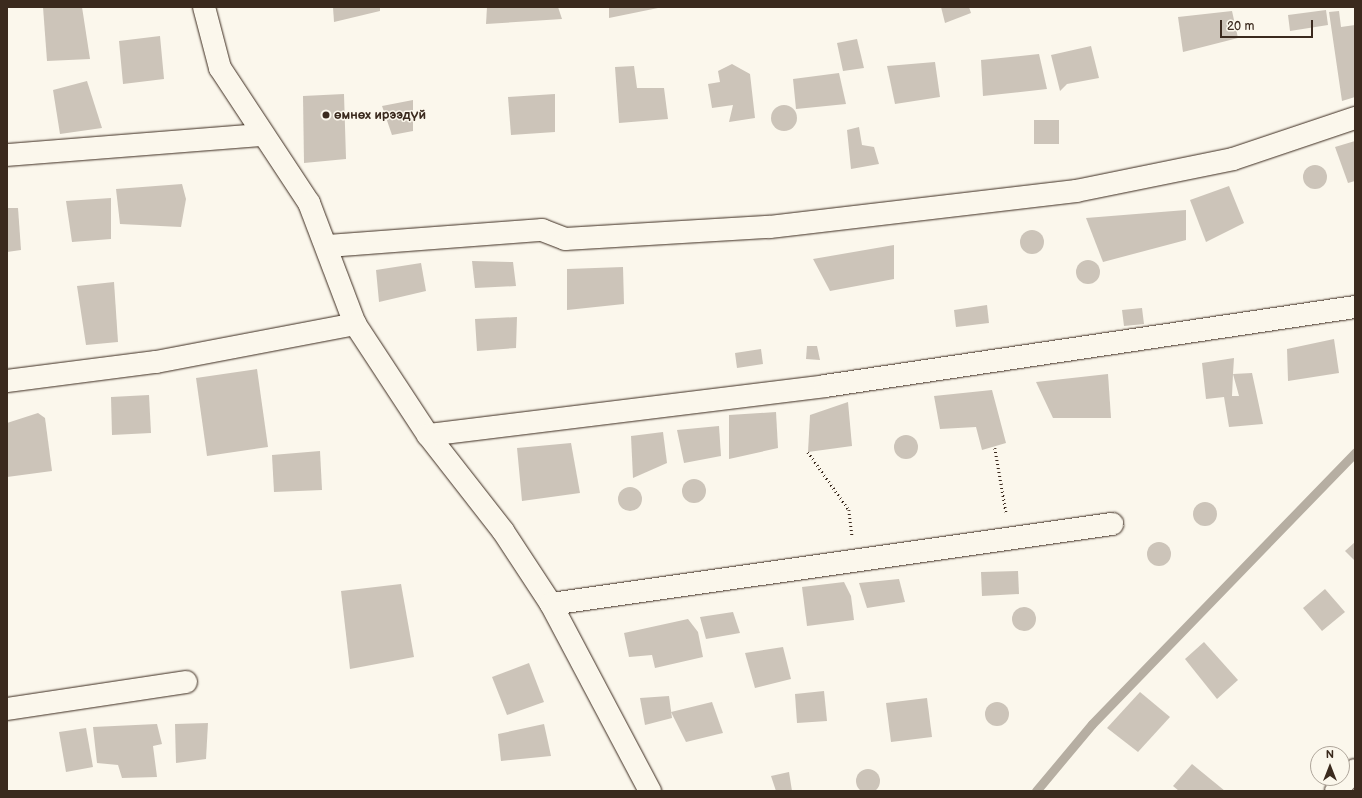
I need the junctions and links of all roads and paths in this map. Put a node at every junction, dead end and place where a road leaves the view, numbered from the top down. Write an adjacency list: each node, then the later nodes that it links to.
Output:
1 (204, 7): 3 (street)
2 (1355, 118): 5 (street)
3 (262, 135): 4 (street); 5 (street)
4 (7, 155)
5 (328, 246): 7 (street)
6 (1355, 308): 9 (street)
7 (355, 324): 8 (street); 9 (street)
8 (7, 381)
9 (428, 435): 15 (street)
10 (995, 448): 13 (path)
11 (808, 452): 14 (path)
12 (1112, 524): 13 (street)
13 (1010, 538): 14 (street)
14 (855, 559): 15 (street)
15 (551, 604): 19 (street)
16 (186, 682): 17 (street)
17 (7, 708)
18 (1355, 770): 20 (street)
19 (650, 791)
20 (1336, 791)

